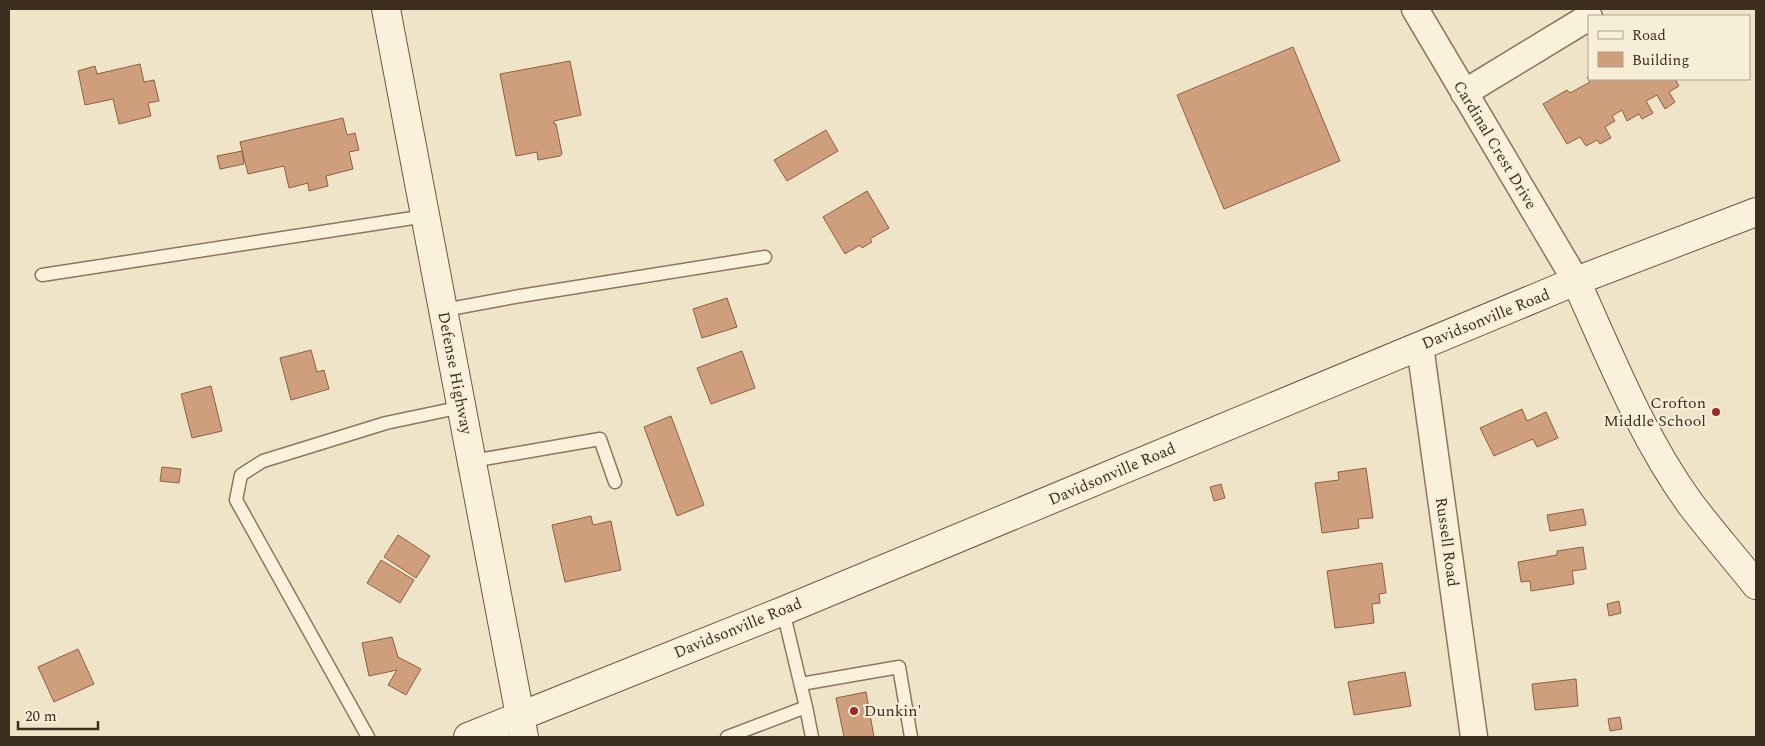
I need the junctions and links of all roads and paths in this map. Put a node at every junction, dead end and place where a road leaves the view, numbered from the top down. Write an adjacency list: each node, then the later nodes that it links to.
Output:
1 (386, 9): 6 (main road, Defense Highway)
2 (1415, 9): 4 (street, Cardinal Crest Drive)
3 (1588, 18): 4 (street)
4 (1464, 93): 9 (street, Cardinal Crest Drive)
5 (1756, 212): 9 (main road, Davidsonville Road)
6 (426, 216): 8 (lane); 10 (main road, Defense Highway)
7 (765, 257): 10 (lane)
8 (42, 275)
9 (1576, 281): 11 (main road, Davidsonville Road); 15 (main road)
10 (444, 310): 12 (main road, Defense Highway)
11 (1420, 346): 16 (main road, Davidsonville Road); 25 (street, Russell Road)
12 (462, 407): 13 (main road, Defense Highway); 20 (lane)
13 (472, 461): 14 (lane); 19 (main road, Defense Highway)
14 (615, 482)
15 (1756, 585)
16 (783, 611): 17 (lane); 19 (main road, Davidsonville Road)
17 (801, 684): 18 (lane); 24 (lane)
18 (806, 708): 22 (lane); 23 (lane)
19 (522, 726): 21 (main road, Davidsonville Road)
20 (368, 737)
21 (468, 737)
22 (726, 737)
23 (812, 737)
24 (911, 737)
25 (1474, 737)

